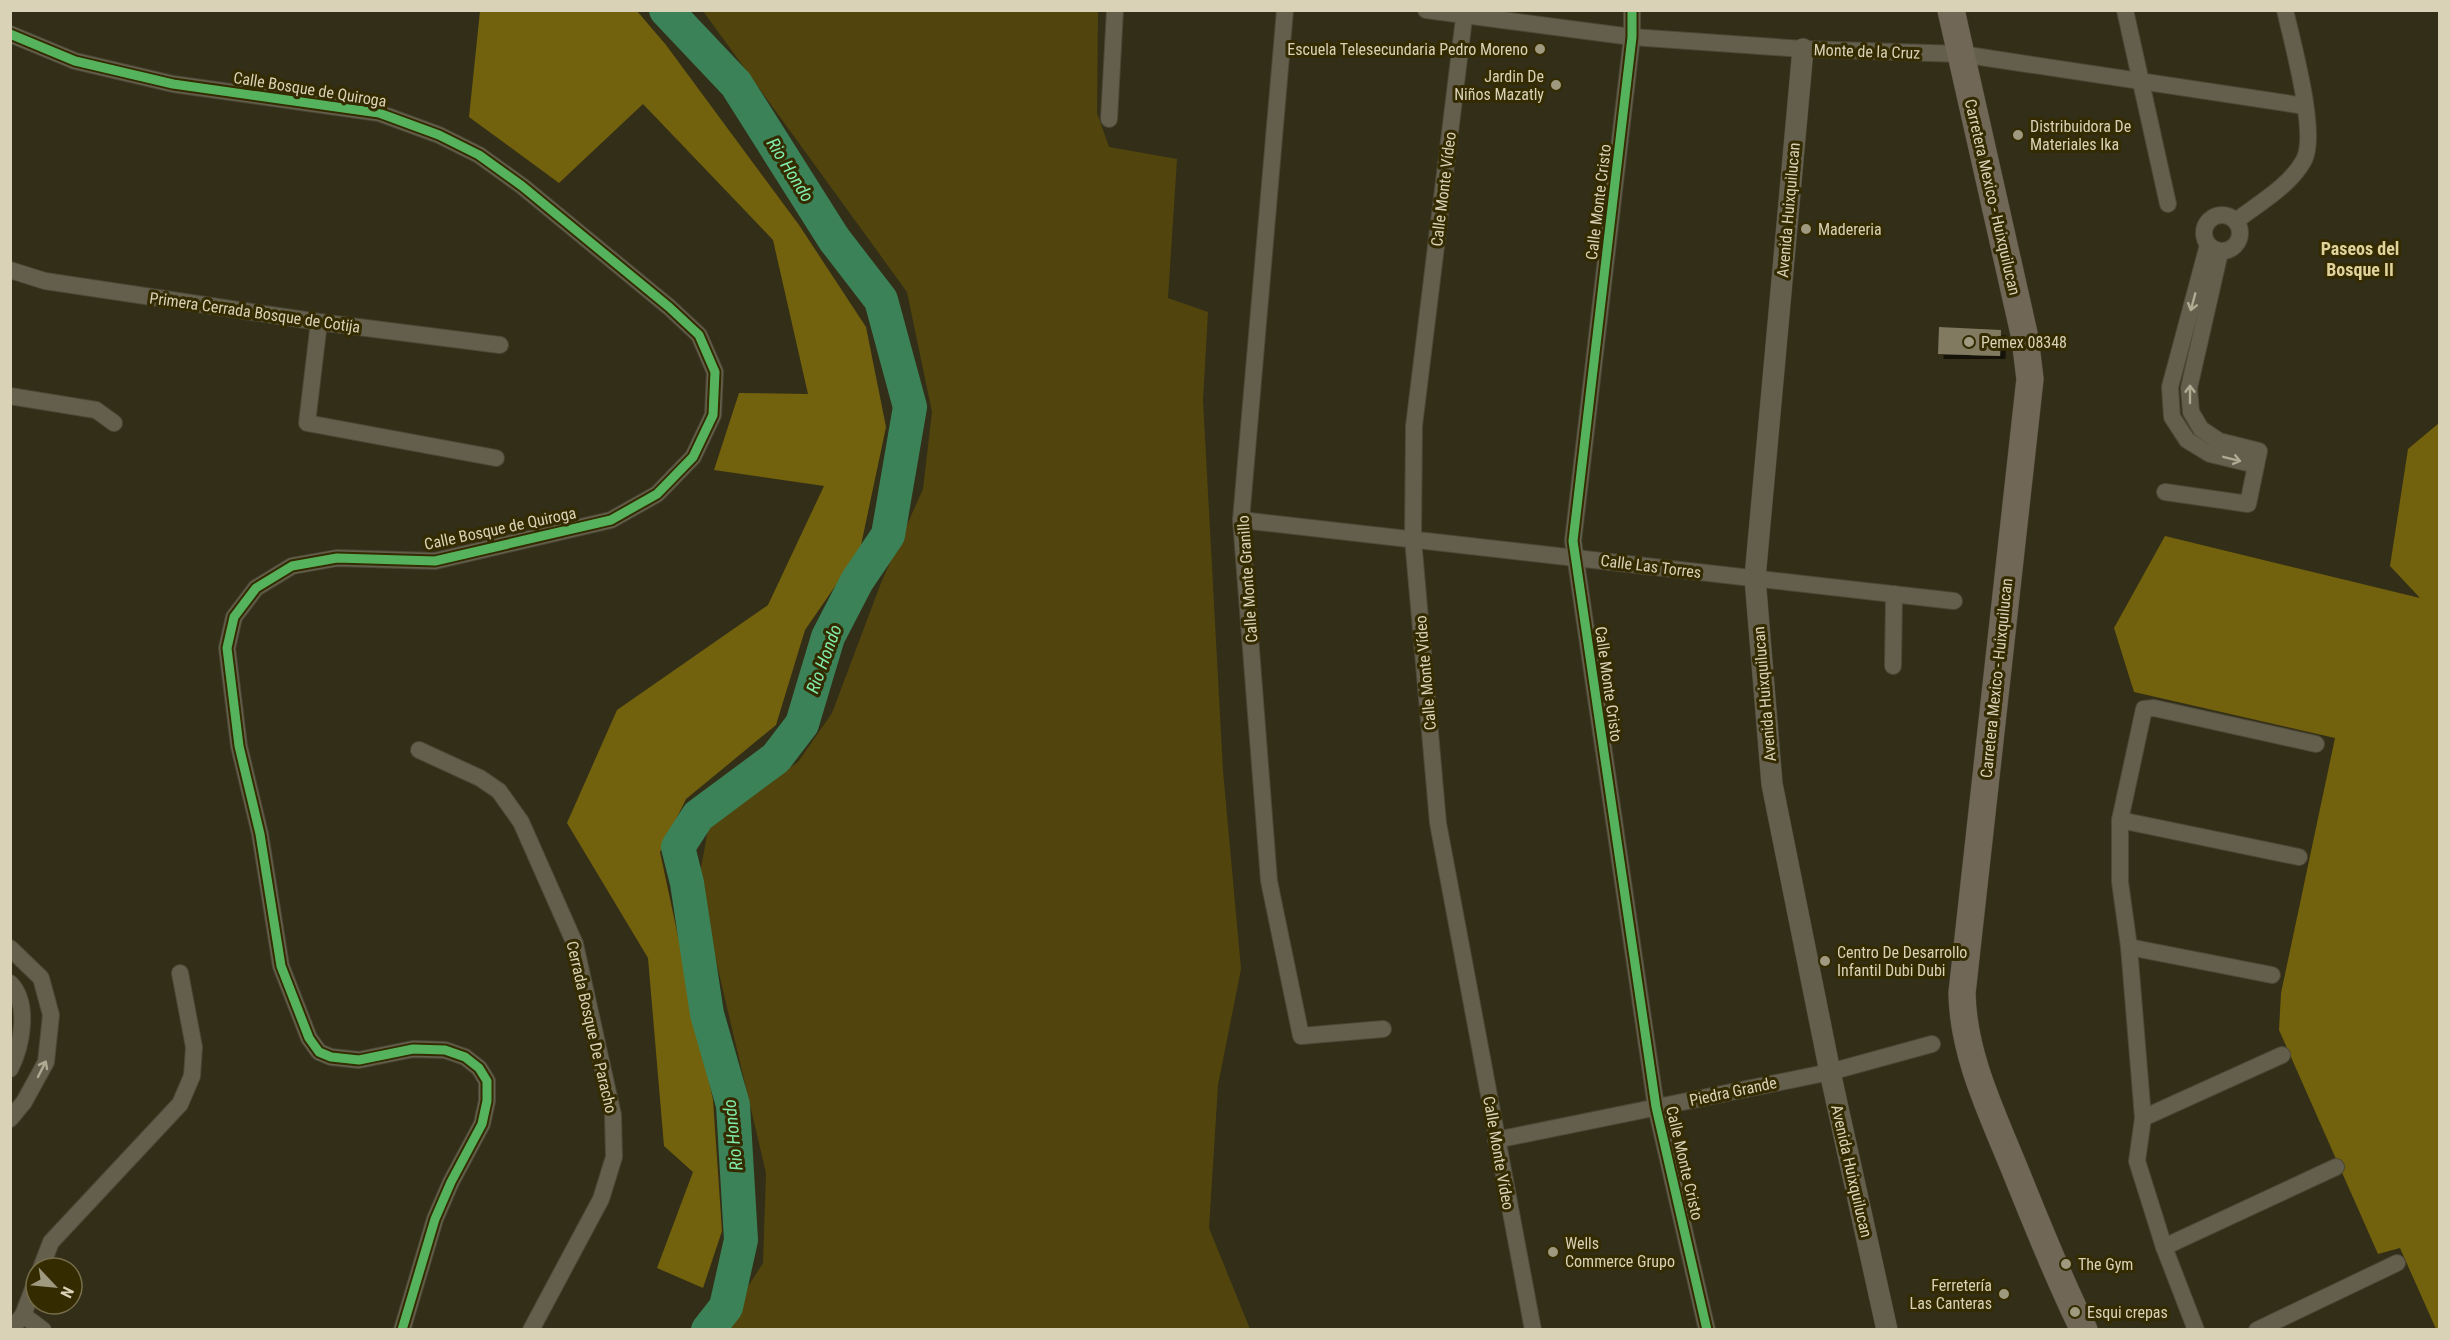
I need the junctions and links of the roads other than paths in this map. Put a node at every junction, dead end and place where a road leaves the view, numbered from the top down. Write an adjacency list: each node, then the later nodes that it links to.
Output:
1 (1115, 10): 15 (street)
2 (1285, 10): 26 (street, Calle Monte Granillo)
3 (1426, 10): 8 (street, Monte de la Cruz)
4 (1632, 10): 10 (street, Calle Monte Cristo)
5 (1951, 10): 12 (main road, Carretera Mexico - Huixquilucan)
6 (2125, 10): 13 (street)
7 (2285, 10): 14 (street)
8 (1464, 13): 10 (street, Monte de la Cruz); 27 (street, Calle Monte Vídeo)
9 (10, 34): 59 (street, Calle Bosque de Quiroga)
10 (1632, 37): 11 (street, Monte de la Cruz); 28 (street, Calle Monte Cristo)
11 (1803, 49): 12 (street, Monte de la Cruz); 29 (street, Avenida Huixquilucan)
12 (1961, 54): 13 (street, Monte de la Cruz); 56 (main road, Carretera Mexico - Huixquilucan)
13 (2143, 84): 14 (street, Monte de la Cruz); 16 (street)
14 (2305, 106): 17 (street)
15 (1109, 119)
16 (2168, 204)
17 (2236, 221): 18 (street); 18 (street)
18 (2214, 248): 25 (street)
19 (10, 270): 20 (street, Primera Cerrada Bosque de Cotija)
20 (319, 322): 21 (street, Primera Cerrada Bosque de Cotija); 24 (street)
21 (500, 345)
22 (10, 396): 23 (street)
23 (114, 423)
24 (496, 458)
25 (2165, 492)
26 (1241, 520): 27 (street, Calle Las Torres); 42 (street, Calle Monte Granillo)
27 (1413, 539): 28 (street, Calle Las Torres); 50 (street, Calle Monte Vídeo)
28 (1575, 557): 29 (street, Calle Las Torres); 47 (street, Calle Monte Cristo)
29 (1755, 578): 30 (street, Calle Las Torres); 46 (street, Avenida Huixquilucan)
30 (1894, 594): 31 (street, Calle Las Torres); 32 (street)
31 (1954, 601)
32 (1893, 666)
33 (2316, 744): 35 (street)
34 (419, 750): 60 (street, Cerrada Bosque De Paracho)
35 (2120, 820): 36 (street); 37 (street)
36 (2298, 857)
37 (2129, 947): 40 (street); 48 (street)
38 (10, 948): 49 (street, one-way to 38)
39 (180, 973): 53 (street)
40 (2272, 975)
41 (14, 986): 45 (street)
42 (1383, 1029)
43 (1932, 1044): 46 (street, Piedra Grande)
44 (2282, 1055): 48 (street)
45 (10, 1069)
46 (1830, 1072): 47 (street, Piedra Grande); 63 (street, Avenida Huixquilucan)
47 (1656, 1107): 50 (street, Piedra Grande); 62 (street, Calle Monte Cristo)
48 (2143, 1118): 52 (street)
49 (10, 1119)
50 (1496, 1140): 61 (street, Calle Monte Vídeo)
51 (2336, 1167): 52 (street)
52 (2164, 1247): 64 (street)
53 (46, 1256)
54 (2397, 1263): 65 (street)
55 (23, 1315): 57 (street); 58 (street)
56 (2075, 1324)
57 (11, 1329)
58 (43, 1329)
59 (402, 1329)
60 (531, 1329)
61 (1533, 1329)
62 (1707, 1329)
63 (1887, 1329)
64 (2196, 1329)
65 (2257, 1329)

